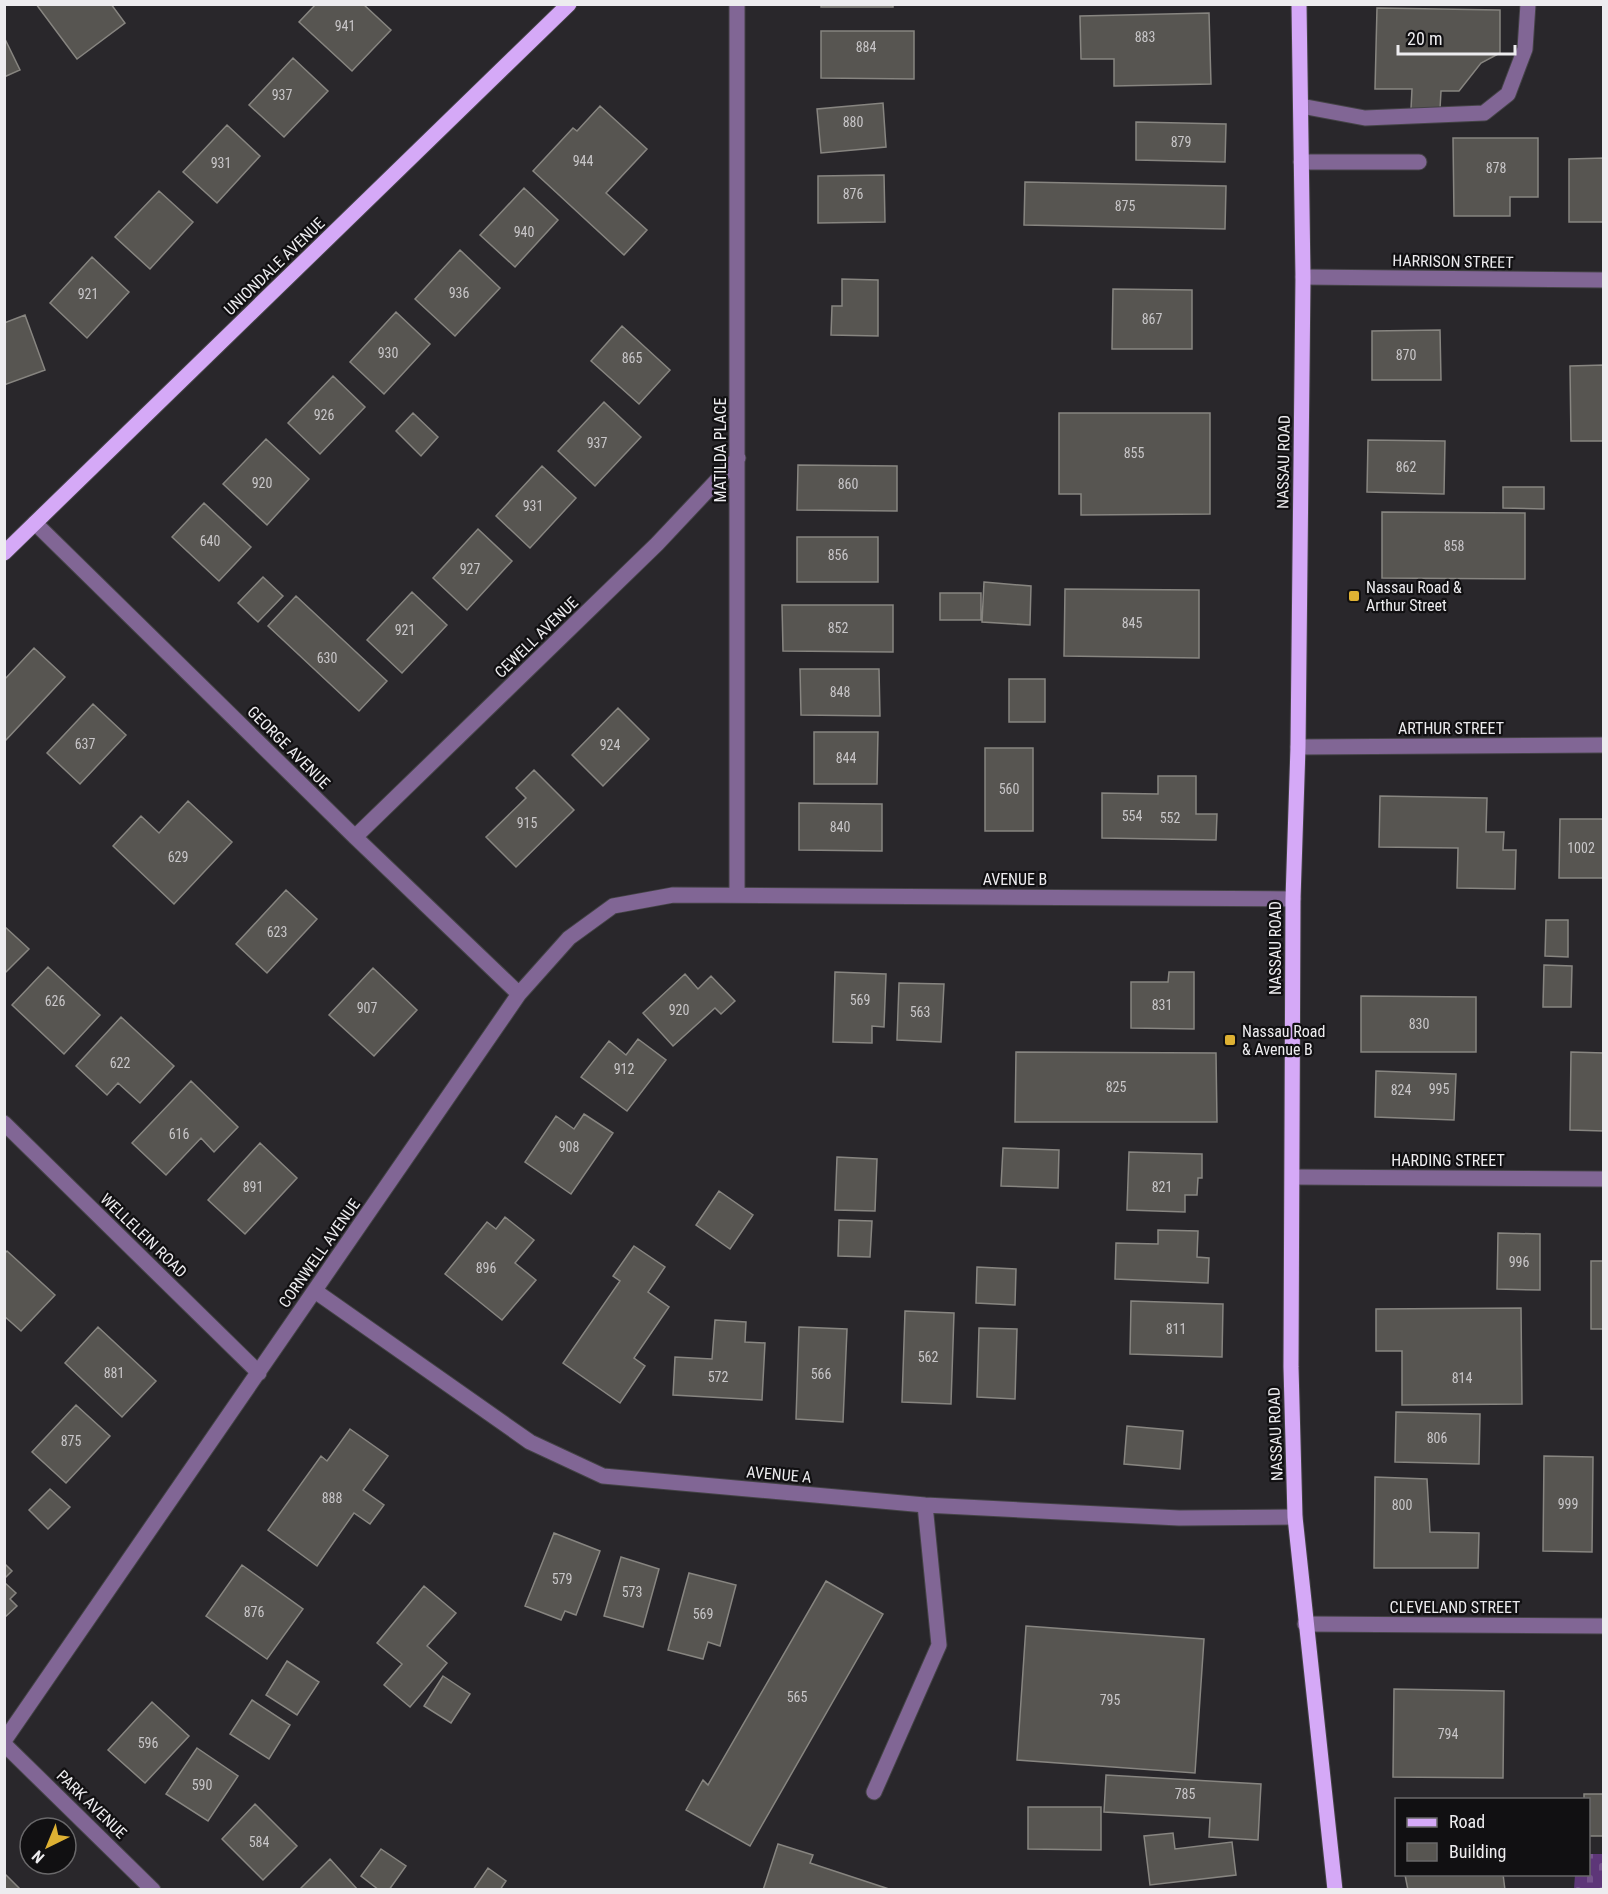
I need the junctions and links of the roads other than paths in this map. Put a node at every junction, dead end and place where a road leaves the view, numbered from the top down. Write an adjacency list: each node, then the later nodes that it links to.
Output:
1 (569, 4): 11 (main road, UNIONDALE AVENUE)
2 (737, 4): 10 (street, MATILDA PLACE)
3 (1299, 4): 5 (main road, NASSAU ROAD)
4 (1528, 4): 5 (street)
5 (1301, 106): 6 (main road, NASSAU ROAD)
6 (1301, 162): 7 (street); 8 (main road, NASSAU ROAD)
7 (1419, 162)
8 (1303, 277): 9 (street, HARRISON STREET); 14 (main road, NASSAU ROAD)
9 (1604, 280)
10 (738, 458): 15 (street, CEWELL AVENUE); 16 (street, MATILDA PLACE)
11 (35, 523): 12 (main road, UNIONDALE AVENUE); 15 (street, GEORGE AVENUE)
12 (7, 547)
13 (1604, 746): 14 (street, ARTHUR STREET)
14 (1298, 747): 17 (main road, NASSAU ROAD)
15 (355, 837): 18 (street, GEORGE AVENUE)
16 (736, 895): 17 (street, AVENUE B); 18 (street, CORNWELL AVENUE)
17 (1293, 898): 20 (main road, NASSAU ROAD)
18 (519, 994): 22 (street, CORNWELL AVENUE)
19 (4, 1124): 23 (street, WELLELEIN ROAD)
20 (1293, 1178): 21 (street, HARDING STREET); 25 (main road, NASSAU ROAD)
21 (1604, 1179)
22 (315, 1291): 23 (street, CORNWELL AVENUE); 24 (street, AVENUE A)
23 (259, 1373): 28 (street, CORNWELL AVENUE)
24 (926, 1505): 25 (street, AVENUE A); 29 (street)
25 (1295, 1517): 26 (main road, NASSAU ROAD)
26 (1305, 1624): 27 (street, CLEVELAND STREET); 31 (main road, NASSAU ROAD)
27 (1604, 1626)
28 (4, 1742): 30 (street, PARK AVENUE)
29 (874, 1792)
30 (153, 1890)
31 (1335, 1890)

